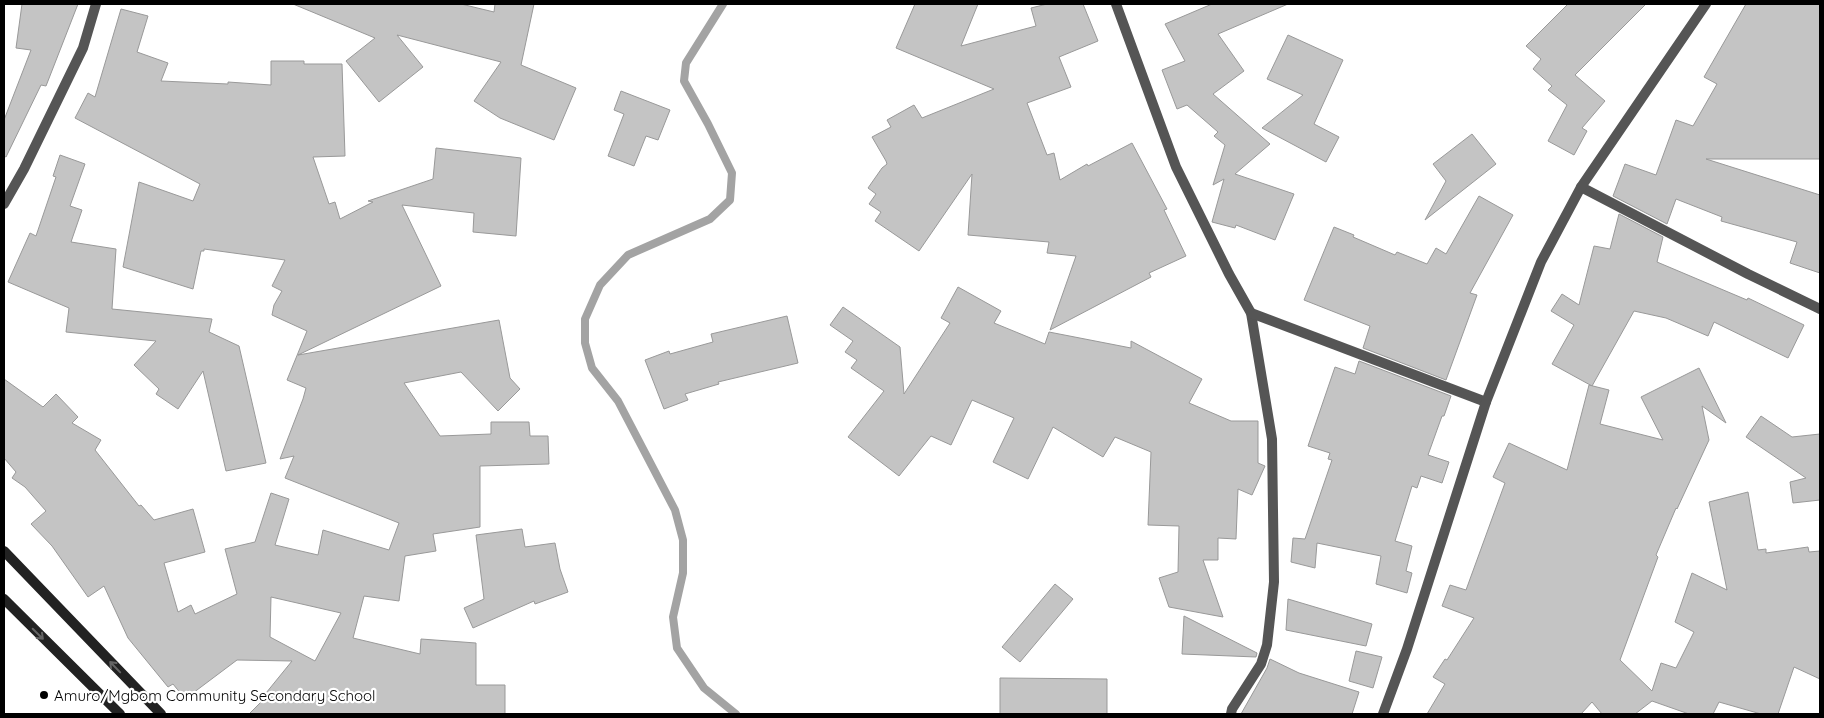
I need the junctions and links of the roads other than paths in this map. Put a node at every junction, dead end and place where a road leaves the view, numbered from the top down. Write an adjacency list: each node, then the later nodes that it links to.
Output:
1 (96, 4): 5 (street)
2 (1116, 4): 7 (street)
3 (1706, 4): 4 (street)
4 (1581, 187): 6 (street); 8 (street)
5 (4, 204)
6 (1820, 309)
7 (1251, 313): 8 (street); 13 (street)
8 (1486, 402): 14 (street)
9 (4, 551): 12 (main road, one-way to 9)
10 (4, 599): 11 (main road, one-way to 11)
11 (120, 714)
12 (161, 714)
13 (1231, 714)
14 (1383, 714)

